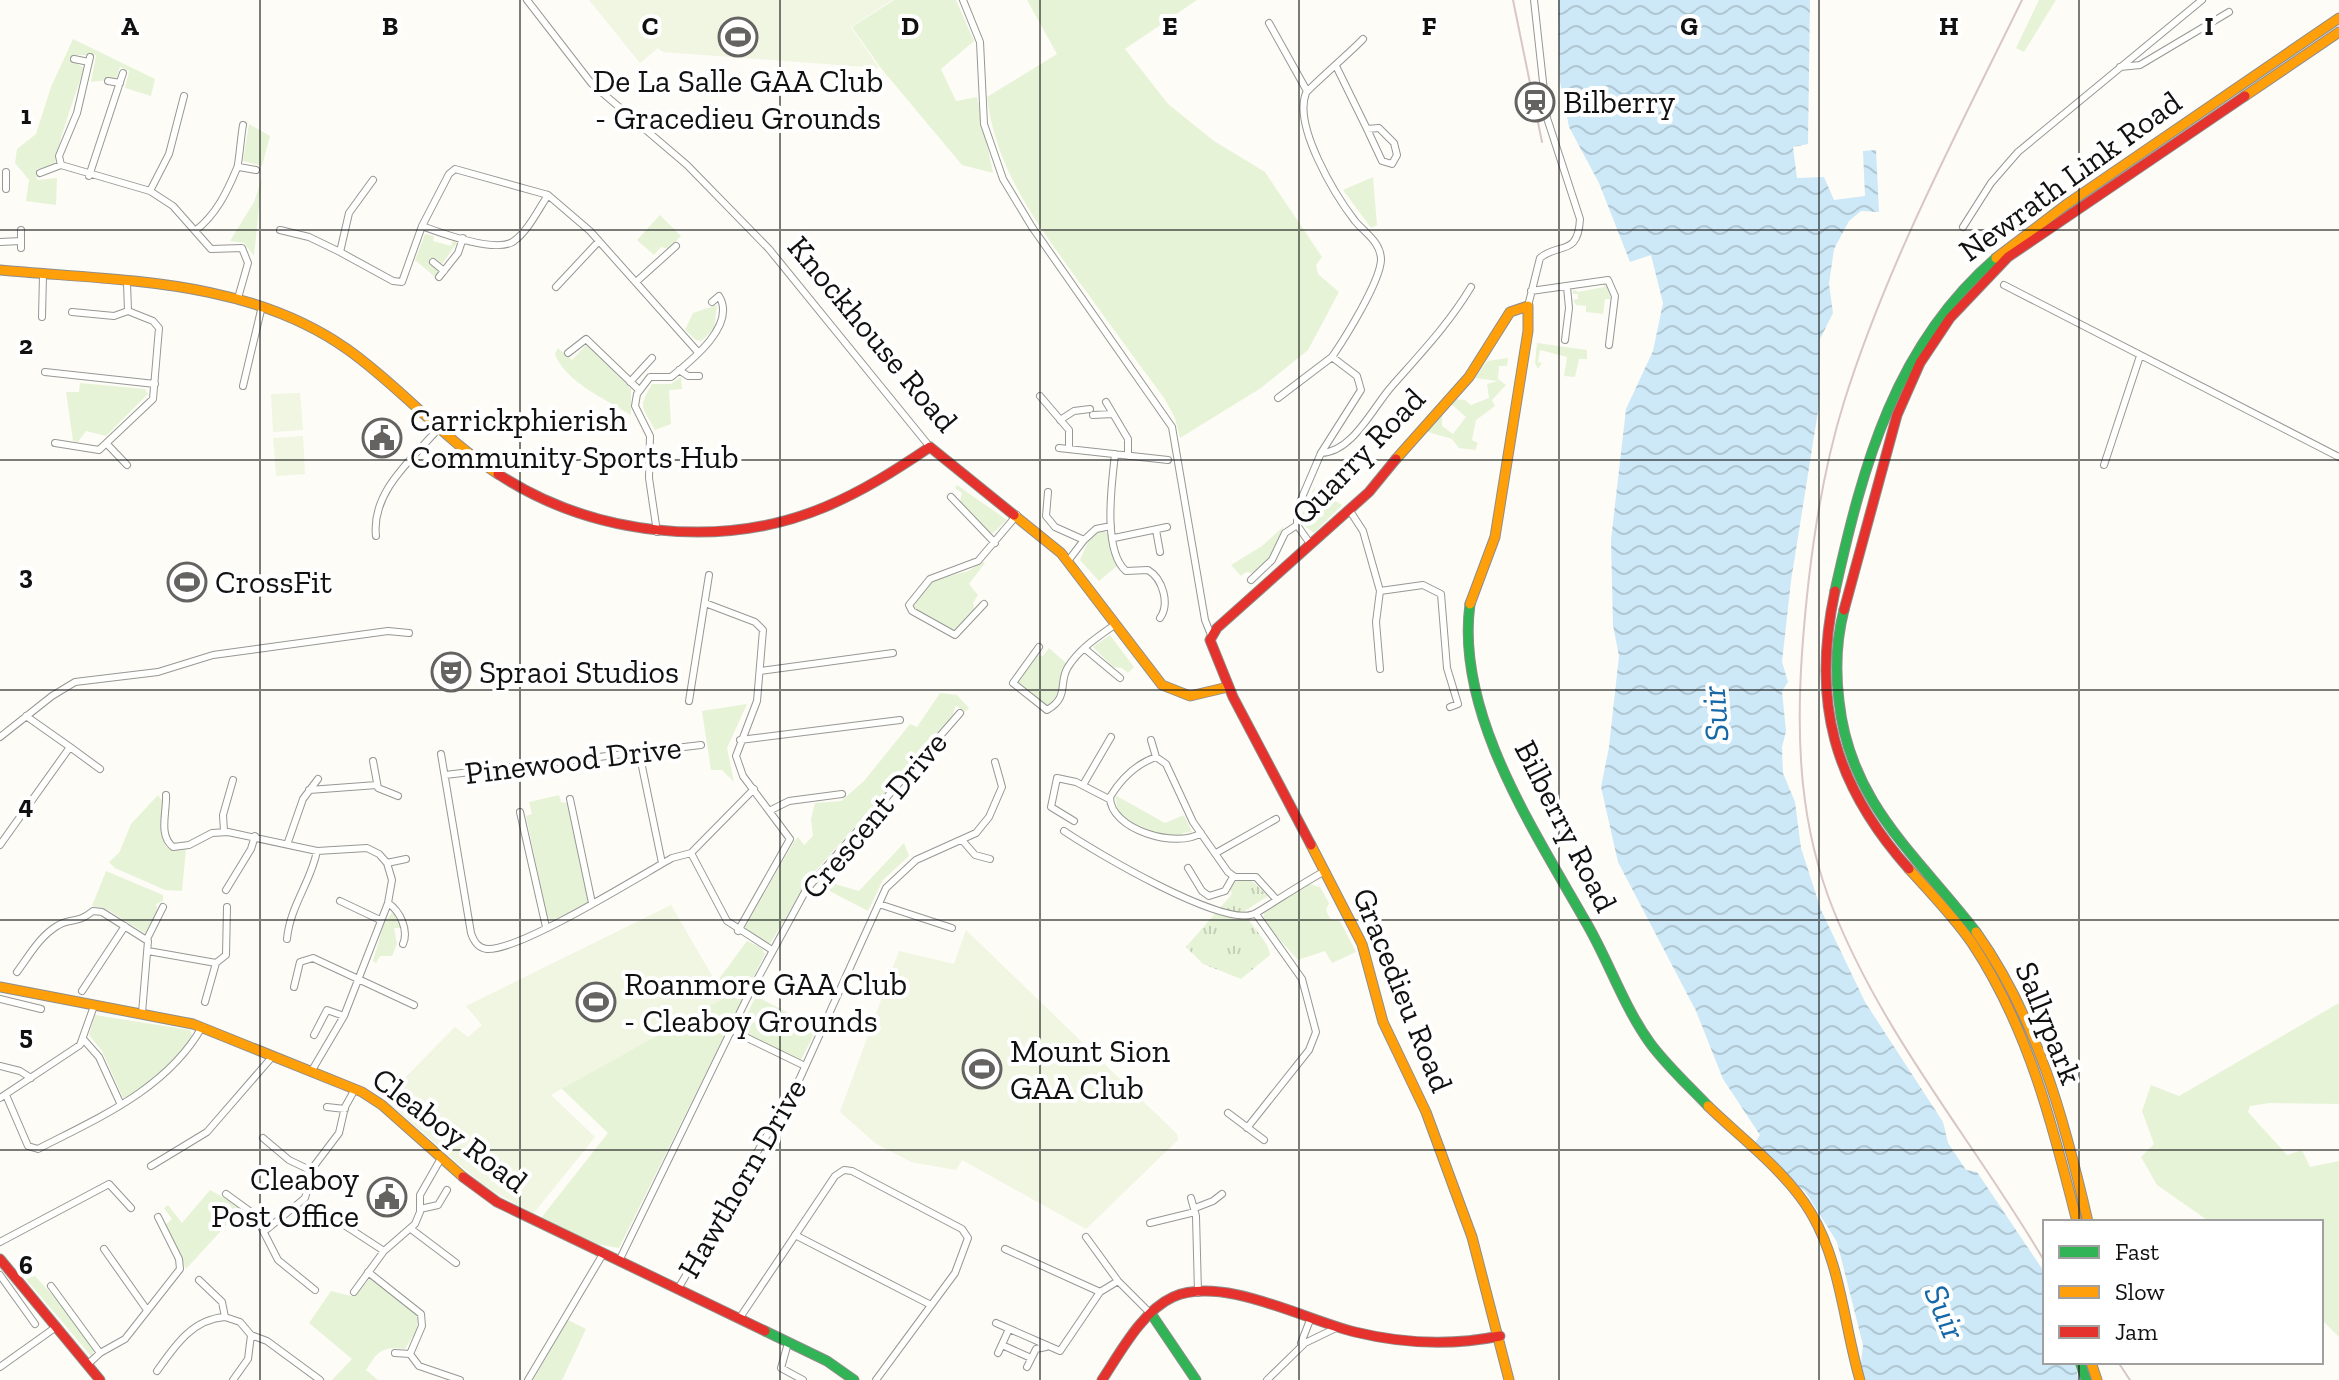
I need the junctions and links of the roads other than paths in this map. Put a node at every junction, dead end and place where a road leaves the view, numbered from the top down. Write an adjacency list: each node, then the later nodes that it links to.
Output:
1 (527, 0): 87 (street, Knockhouse Road)
2 (963, 0): 121 (street)
3 (1534, 0): 53 (street, Bilberry Road)
4 (2202, 0): 11 (street)
5 (2229, 12): 11 (street)
6 (2339, 18): 177 (street, Newrath Link Road)
7 (1269, 23): 16 (street)
8 (2339, 32): 177 (street, Newrath Link Road)
9 (1363, 39): 12 (street)
10 (74, 59): 22 (street)
11 (2120, 67): 33 (street)
12 (1337, 68): 16 (street); 21 (street)
13 (123, 73): 15 (street)
14 (108, 81): 15 (street)
15 (120, 83): 26 (street)
16 (1307, 91): 68 (street)
17 (184, 96): 19 (street)
18 (170, 104): 19 (street)
19 (181, 107): 30 (street)
20 (243, 125): 23 (street)
21 (1367, 129): 21 (street)
22 (61, 165): 25 (street); 26 (street)
23 (239, 167): 24 (street); 36 (street)
24 (256, 170)
25 (40, 173)
26 (89, 176): 30 (street)
27 (4, 177): 29 (street)
28 (373, 180): 41 (street)
29 (6, 189)
30 (150, 191): 36 (street)
31 (548, 195): 32 (street); 37 (street); 38 (street)
32 (422, 226): 37 (street); 41 (street)
33 (1963, 227)
34 (21, 230): 39 (street)
35 (280, 230): 41 (street)
36 (195, 231): 54 (street)
37 (463, 238): 43 (street)
38 (599, 241): 42 (street); 50 (street)
39 (0, 242)
40 (676, 246): 47 (street)
41 (340, 252)
42 (616, 261): 44 (street); 47 (street)
43 (433, 262)
44 (609, 267)
45 (0, 270): 46 (street)
46 (43, 275): 48 (street); 62 (street)
47 (636, 282): 65 (street)
48 (127, 283): 54 (street); 59 (street)
49 (2004, 285): 67 (street)
50 (556, 287)
51 (1471, 287): 90 (street)
52 (1567, 287): 53 (street); 63 (street); 64 (street)
53 (1531, 291): 58 (street, Bilberry Road)
54 (238, 298): 57 (street)
55 (712, 302): 65 (street)
56 (87, 303): 61 (street)
57 (262, 306): 77 (street); 84 (street)
58 (1528, 306): 99 (street, Quarry Road); 308 (street, Bilberry Road)
59 (128, 311): 61 (street); 75 (street)
60 (72, 312): 61 (street)
61 (87, 313)
62 (42, 317)
63 (1565, 340)
64 (1609, 345)
65 (697, 351): 70 (street)
66 (568, 353): 74 (street)
67 (2140, 356): 93 (street); 95 (street)
68 (1332, 357): 80 (street); 90 (street)
69 (652, 358): 74 (street)
70 (679, 370): 73 (street); 78 (street)
71 (45, 372): 72 (street)
72 (70, 376): 75 (street); 76 (street)
73 (699, 376)
74 (630, 382): 78 (street)
75 (155, 384): 86 (street)
76 (70, 386)
77 (243, 386)
78 (639, 390): 105 (street)
79 (1040, 396): 83 (street)
80 (1278, 398)
81 (1106, 402): 82 (street)
82 (1113, 414): 83 (street); 92 (street)
83 (1060, 420): 89 (street)
84 (439, 428): 105 (street); 106 (street)
85 (55, 443): 86 (street)
86 (107, 444): 96 (street)
87 (930, 447): 100 (street, Knockhouse Road); 105 (street)
88 (1059, 448): 89 (street)
89 (1069, 449): 91 (street)
90 (1321, 453): 101 (street)
91 (1115, 454): 92 (street); 102 (street)
92 (1128, 456): 94 (street)
93 (2339, 457)
94 (1168, 460)
95 (2104, 465)
96 (129, 466)
97 (1048, 492): 108 (street)
98 (951, 497): 109 (street)
99 (1350, 511): 110 (street, Quarry Road); 115 (street)
100 (1017, 515): 109 (street); 112 (street, Knockhouse Road)
101 (1297, 525): 110 (street); 114 (street)
102 (1111, 526): 107 (street); 108 (street)
103 (1167, 527): 104 (street)
104 (1156, 530): 107 (street); 111 (street)
105 (657, 532)
106 (376, 536)
107 (1114, 538): 118 (street)
108 (1084, 540): 112 (street)
109 (995, 543): 117 (street)
110 (1311, 545): 121 (street, Quarry Road)
111 (1160, 552)
112 (1068, 561): 119 (street, Knockhouse Road)
113 (709, 575): 116 (street)
114 (1251, 580)
115 (1380, 591): 125 (street); 130 (street)
116 (705, 603): 126 (street); 129 (street)
117 (984, 604)
118 (1160, 618)
119 (1116, 624): 123 (street); 128 (street, Knockhouse Road)
120 (409, 633): 132 (street)
121 (1211, 635): 128 (street, Gracedieu Road)
122 (1039, 647): 123 (street)
123 (1084, 648): 127 (street)
124 (893, 653): 126 (street)
125 (1380, 669)
126 (760, 671): 136 (street)
127 (1120, 678)
128 (1228, 687): 178 (street, Gracedieu Road)
129 (689, 701)
130 (1450, 707)
131 (960, 713): 197 (street, Crescent Drive)
132 (26, 716): 134 (street); 139 (street)
133 (900, 720): 136 (street)
134 (0, 737)
135 (1111, 737): 150 (street)
136 (740, 740): 151 (street)
137 (1151, 740): 142 (street)
138 (701, 745): 140 (street, Pinewood Drive)
139 (70, 747): 145 (street); 168 (street)
140 (639, 752): 146 (street, Pinewood Drive); 175 (street)
141 (441, 754): 146 (street)
142 (1156, 757): 157 (street); 164 (street)
143 (373, 761): 149 (street)
144 (995, 762): 166 (street, Hawthorn Drive)
145 (100, 769)
146 (445, 775): 191 (street)
147 (318, 779): 152 (street)
148 (233, 780): 162 (street)
149 (377, 785): 152 (street); 155 (street)
150 (1083, 785): 157 (street); 161 (street)
151 (754, 789): 158 (street); 170 (street)
152 (309, 790): 167 (street)
153 (842, 794): 158 (street)
154 (166, 795): 162 (street)
155 (398, 796)
156 (570, 799): 184 (street)
157 (1109, 799): 164 (street)
158 (771, 810): 193 (street)
159 (520, 812): 191 (street)
160 (1276, 819): 171 (street)
161 (1074, 821)
162 (224, 831): 165 (street)
163 (1064, 831): 188 (street)
164 (1201, 833): 171 (street)
165 (255, 836): 167 (street); 180 (street)
166 (962, 840): 173 (street); 185 (street, Hawthorn Drive)
167 (288, 842): 169 (street)
168 (0, 845)
169 (317, 851): 174 (street); 195 (street)
170 (691, 853): 175 (street); 193 (street)
171 (1216, 853): 179 (street)
172 (406, 859): 174 (street)
173 (990, 859)
174 (387, 863): 183 (street)
175 (662, 863): 184 (street)
176 (1188, 868): 179 (street)
177 (1916, 868): 243 (street, Sallypark); 244 (street, Sallypark)
178 (1325, 871): 181 (street); 282 (street, Gracedieu Road)
179 (1233, 877): 181 (street)
180 (226, 890)
181 (1276, 899): 188 (street)
182 (340, 901): 189 (street)
183 (388, 903): 189 (street); 196 (street)
184 (592, 903): 191 (street)
185 (879, 904): 192 (street); 220 (street, Hawthorn Drive)
186 (163, 907): 194 (street)
187 (227, 907): 199 (street)
188 (1256, 914): 229 (street)
189 (380, 920): 201 (street)
190 (125, 926): 194 (street); 200 (street); 204 (street)
191 (546, 927)
192 (952, 928)
193 (738, 931): 197 (street)
194 (147, 939): 198 (street)
195 (287, 939)
196 (403, 944)
197 (772, 950): 257 (street, Crescent Drive)
198 (148, 951): 199 (street); 212 (street)
199 (216, 963): 207 (street)
200 (17, 972)
201 (359, 978): 203 (street); 209 (street); 213 (street)
202 (0, 987): 205 (street, Cleaboy Road)
203 (294, 987)
204 (82, 991)
205 (25, 993): 208 (street); 210 (street, Cleaboy Road)
206 (0, 999): 208 (street)
207 (205, 1002)
208 (23, 1004): 211 (street)
209 (414, 1005)
210 (94, 1006): 212 (street, Cleaboy Road); 217 (street)
211 (41, 1009)
212 (142, 1013): 214 (street, Cleaboy Road)
213 (344, 1016): 216 (street); 221 (street)
214 (202, 1027): 218 (street, Cleaboy Road); 225 (street)
215 (737, 1033): 220 (street)
216 (314, 1035)
217 (84, 1040): 222 (street); 225 (street)
218 (272, 1057): 221 (street, Cleaboy Road); 233 (street)
219 (0, 1066): 222 (street)
220 (805, 1066): 265 (street, Hawthorn Drive)
221 (311, 1072): 223 (street, Cleaboy Road)
222 (31, 1078): 224 (street)
223 (355, 1089): 227 (street); 232 (street, Cleaboy Road)
224 (3, 1097): 225 (street)
225 (121, 1105)
226 (327, 1107): 227 (street)
227 (345, 1109): 234 (street)
228 (1228, 1113): 229 (street)
229 (1247, 1128): 231 (street)
230 (263, 1138): 234 (street)
231 (1264, 1140)
232 (440, 1160): 240 (street); 255 (street, Cleaboy Road)
233 (151, 1166)
234 (312, 1171): 248 (street)
235 (447, 1190): 240 (street)
236 (226, 1194): 248 (street)
237 (1222, 1194): 241 (street)
238 (1191, 1198): 241 (street)
239 (131, 1208): 251 (street)
240 (420, 1209): 247 (street)
241 (1195, 1210): 246 (street); 269 (street)
242 (158, 1217): 271 (street)
243 (2076, 1220)
244 (2087, 1220)
245 (338, 1221): 254 (street)
246 (1150, 1223)
247 (411, 1229): 254 (street); 258 (street)
248 (266, 1230): 266 (street)
249 (795, 1235): 270 (street); 270 (street); 274 (street)
250 (1086, 1237): 263 (street)
251 (0, 1242)
252 (104, 1249): 271 (street)
253 (1005, 1249): 268 (street)
254 (384, 1251): 259 (street)
255 (603, 1254): 257 (street, Cleaboy Road); 301 (street)
256 (0, 1259): 262 (street)
257 (619, 1261): 265 (street, Cleaboy Road)
258 (456, 1263)
259 (368, 1272): 267 (street); 290 (street)
260 (0, 1275): 262 (street)
261 (199, 1280): 273 (street)
262 (11, 1281): 277 (street); 278 (street)
263 (1118, 1281): 268 (street); 272 (street)
264 (51, 1286): 287 (street)
265 (678, 1289): 274 (street, Cleaboy Road)
266 (315, 1290)
267 (354, 1292)
268 (1100, 1292): 286 (street)
269 (1198, 1293): 272 (street); 275 (street)
270 (931, 1305): 303 (street)
271 (147, 1310): 287 (street)
272 (1152, 1315): 304 (street); 305 (street)
273 (225, 1317): 281 (street); 295 (street)
274 (739, 1319): 283 (street, Cleaboy Road)
275 (1310, 1320): 279 (street); 285 (street)
276 (996, 1323): 280 (street)
277 (35, 1324)
278 (56, 1327): 292 (street); 293 (street)
279 (1336, 1328): 282 (street); 285 (street)
280 (1009, 1329): 284 (street); 286 (street)
281 (251, 1335): 298 (street); 299 (street)
282 (1500, 1336): 307 (street, Gracedieu Road)
283 (788, 1343): 296 (street, Cleaboy Road); 302 (street)
284 (1002, 1345): 289 (street); 291 (street)
285 (1299, 1347): 306 (street)
286 (1049, 1348): 291 (street)
287 (100, 1353): 292 (street)
288 (395, 1353): 290 (street)
289 (998, 1353)
290 (410, 1354): 300 (street)
291 (1031, 1358): 294 (street)
292 (87, 1365): 297 (street)
293 (0, 1367)
294 (1027, 1367)
295 (157, 1371)
296 (851, 1378)
297 (100, 1380)
298 (233, 1380)
299 (320, 1380)
300 (460, 1380)
301 (528, 1380)
302 (803, 1380)
303 (876, 1380)
304 (1102, 1380)
305 (1196, 1380)
306 (1267, 1380)
307 (1509, 1380)
308 (1860, 1380)

